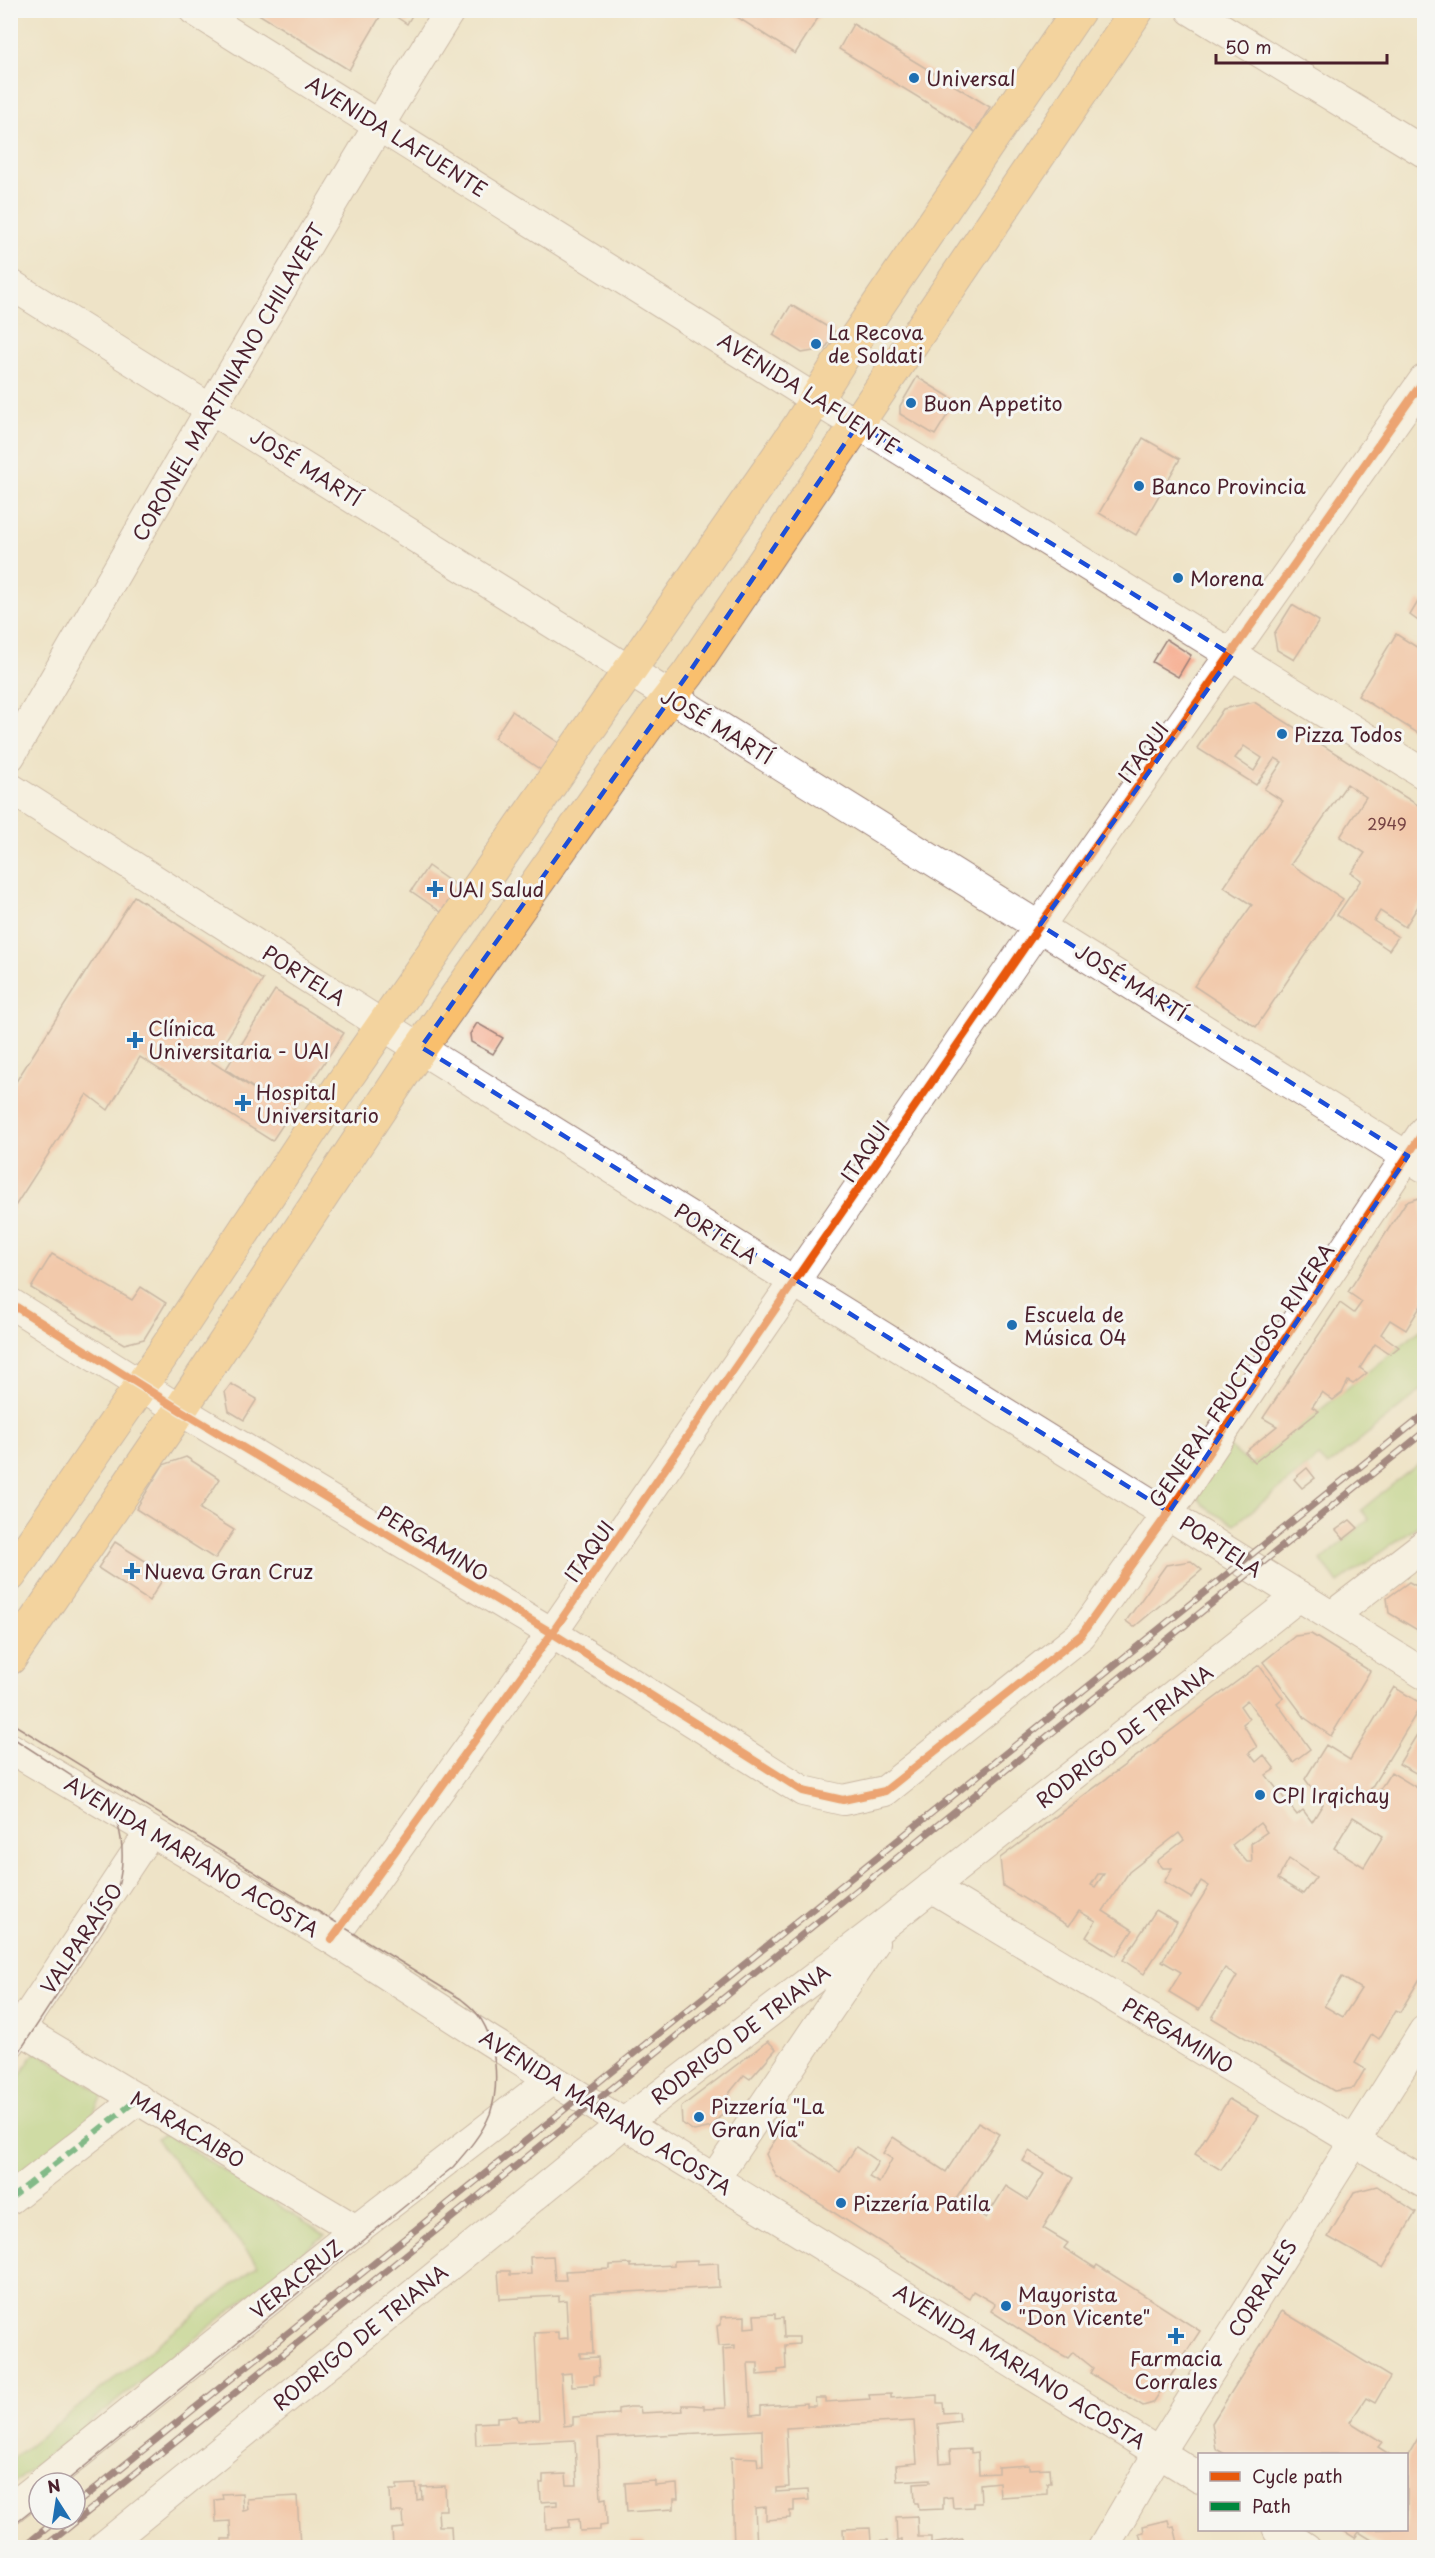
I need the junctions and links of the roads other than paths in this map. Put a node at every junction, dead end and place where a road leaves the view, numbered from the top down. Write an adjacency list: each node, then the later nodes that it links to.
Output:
1 (194, 10): 6 (street, AVENIDA LAFUENTE)
2 (450, 10): 6 (street, CORONEL MARTINIANO CHILAVERT)
3 (1079, 10): 10 (main road)
4 (1137, 10): 12 (main road)
5 (1191, 10): 7 (street)
6 (379, 124): 10 (street, AVENIDA LAFUENTE); 11 (street, CORONEL MARTINIANO CHILAVERT)
7 (1425, 152)
8 (10, 284): 11 (street, JOSÉ MARTÍ)
9 (1425, 380): 13 (street, ITAQUI)
10 (816, 399): 12 (street, AVENIDA LAFUENTE); 14 (main road)
11 (212, 408): 14 (street, JOSÉ MARTÍ); 16 (street, CORONEL MARTINIANO CHILAVERT)
12 (858, 424): 13 (street, AVENIDA LAFUENTE); 15 (main road)
13 (1232, 655): 17 (street, AVENIDA LAFUENTE); 19 (street, ITAQUI)
14 (628, 672): 15 (street, JOSÉ MARTÍ); 20 (main road)
15 (669, 696): 19 (street, JOSÉ MARTÍ); 21 (main road)
16 (10, 756)
17 (1425, 774)
18 (10, 788): 20 (street, PORTELA)
19 (1040, 925): 23 (street, JOSÉ MARTÍ); 24 (street, ITAQUI)
20 (384, 1026): 21 (street, PORTELA); 26 (main road)
21 (421, 1047): 24 (street, PORTELA); 27 (main road)
22 (1425, 1131): 23 (street, GENERAL FRUCTUOSO RIVERA)
23 (1416, 1162): 28 (street, GENERAL FRUCTUOSO RIVERA)
24 (795, 1282): 28 (street, PORTELA); 33 (street, ITAQUI)
25 (10, 1303): 26 (street, PERGAMINO)
26 (141, 1384): 27 (street, PERGAMINO); 30 (main road)
27 (180, 1410): 33 (street, PERGAMINO); 34 (main road)
28 (1169, 1512): 31 (street, PORTELA); 37 (street, GENERAL FRUCTUOSO RIVERA)
29 (1425, 1545): 32 (street)
30 (10, 1575)
31 (1299, 1596): 32 (street, PORTELA); 39 (street, RODRIGO DE TRIANA)
32 (1332, 1616): 35 (street, PORTELA)
33 (552, 1634): 37 (street, PERGAMINO); 41 (street, ITAQUI)
34 (10, 1658)
35 (1425, 1674)
36 (10, 1748): 38 (street, AVENIDA MARIANO ACOSTA)
37 (843, 1800)
38 (150, 1832): 41 (street, AVENIDA MARIANO ACOSTA); 43 (street, VALPARAÍSO)
39 (931, 1887): 40 (street, RODRIGO DE TRIANA); 47 (street, PERGAMINO)
40 (890, 1920): 46 (street, RODRIGO DE TRIANA); 48 (street)
41 (332, 1940): 44 (street, AVENIDA MARIANO ACOSTA)
42 (1425, 2031): 47 (street, CORRALES)
43 (15, 2036): 45 (street, MARACAIBO)
44 (552, 2079): 46 (street, AVENIDA MARIANO ACOSTA); 51 (street, VERACRUZ)
45 (138, 2099): 50 (street); 51 (street, MARACAIBO)
46 (624, 2123): 48 (street, AVENIDA MARIANO ACOSTA); 58 (street, RODRIGO DE TRIANA)
47 (1355, 2142): 49 (street, PERGAMINO); 52 (street, CORRALES)
48 (714, 2179): 52 (street, AVENIDA MARIANO ACOSTA)
49 (1425, 2183)
50 (10, 2199)
51 (356, 2230): 53 (street, VERACRUZ)
52 (1159, 2452): 54 (street, AVENIDA MARIANO ACOSTA); 59 (street, CORRALES)
53 (57, 2471)
54 (1198, 2477)
55 (27, 2495): 56 (street, VERACRUZ)
56 (10, 2509)
57 (1281, 2531): 60 (street)
58 (102, 2547)
59 (1103, 2547)
60 (1306, 2547)

